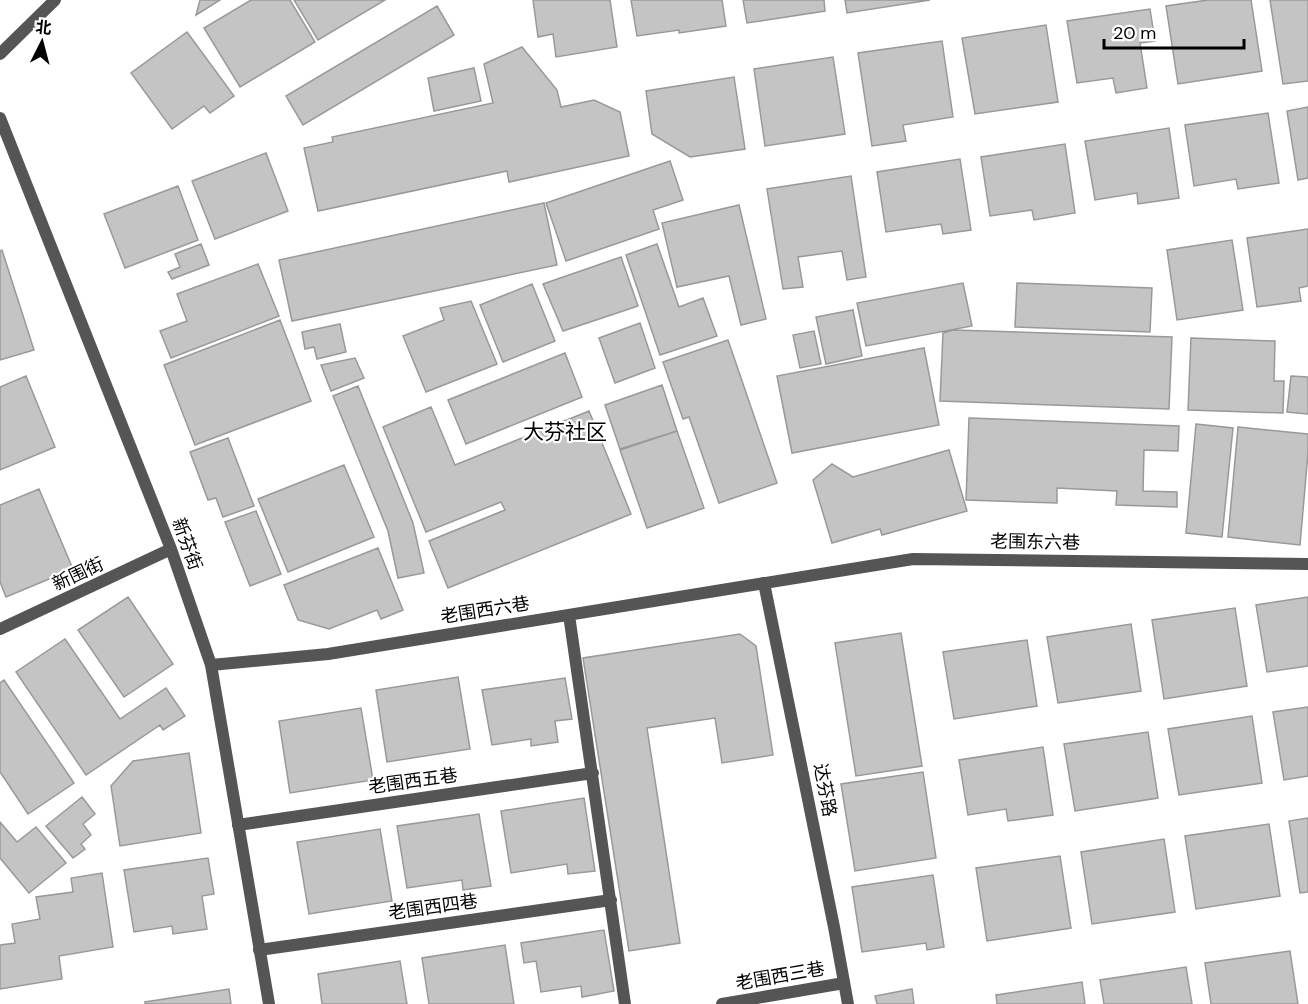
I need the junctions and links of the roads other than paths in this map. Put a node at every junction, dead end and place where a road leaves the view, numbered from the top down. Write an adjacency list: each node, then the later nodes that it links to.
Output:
1 (55, 0): 2 (street)
2 (0, 54)
3 (0, 117): 4 (street, 新芬街)
4 (171, 549): 8 (street, 新围街); 9 (street, 新芬街)
5 (1308, 564): 6 (street, 老围东六巷)
6 (764, 583): 7 (street, 老围西六巷); 14 (street, 达芬路)
7 (569, 615): 9 (street, 老围西六巷); 10 (street)
8 (0, 629)
9 (211, 665): 11 (street, 新芬街)
10 (593, 773): 11 (street, 老围西五巷); 12 (street)
11 (238, 825): 13 (street, 新芬街)
12 (611, 900): 13 (street, 老围西四巷); 16 (street)
13 (260, 950): 15 (street, 新芬街)
14 (844, 983): 17 (street, 老围西三巷); 18 (street, 达芬路)
15 (269, 1004)
16 (625, 1004)
17 (722, 1004)
18 (848, 1004)

